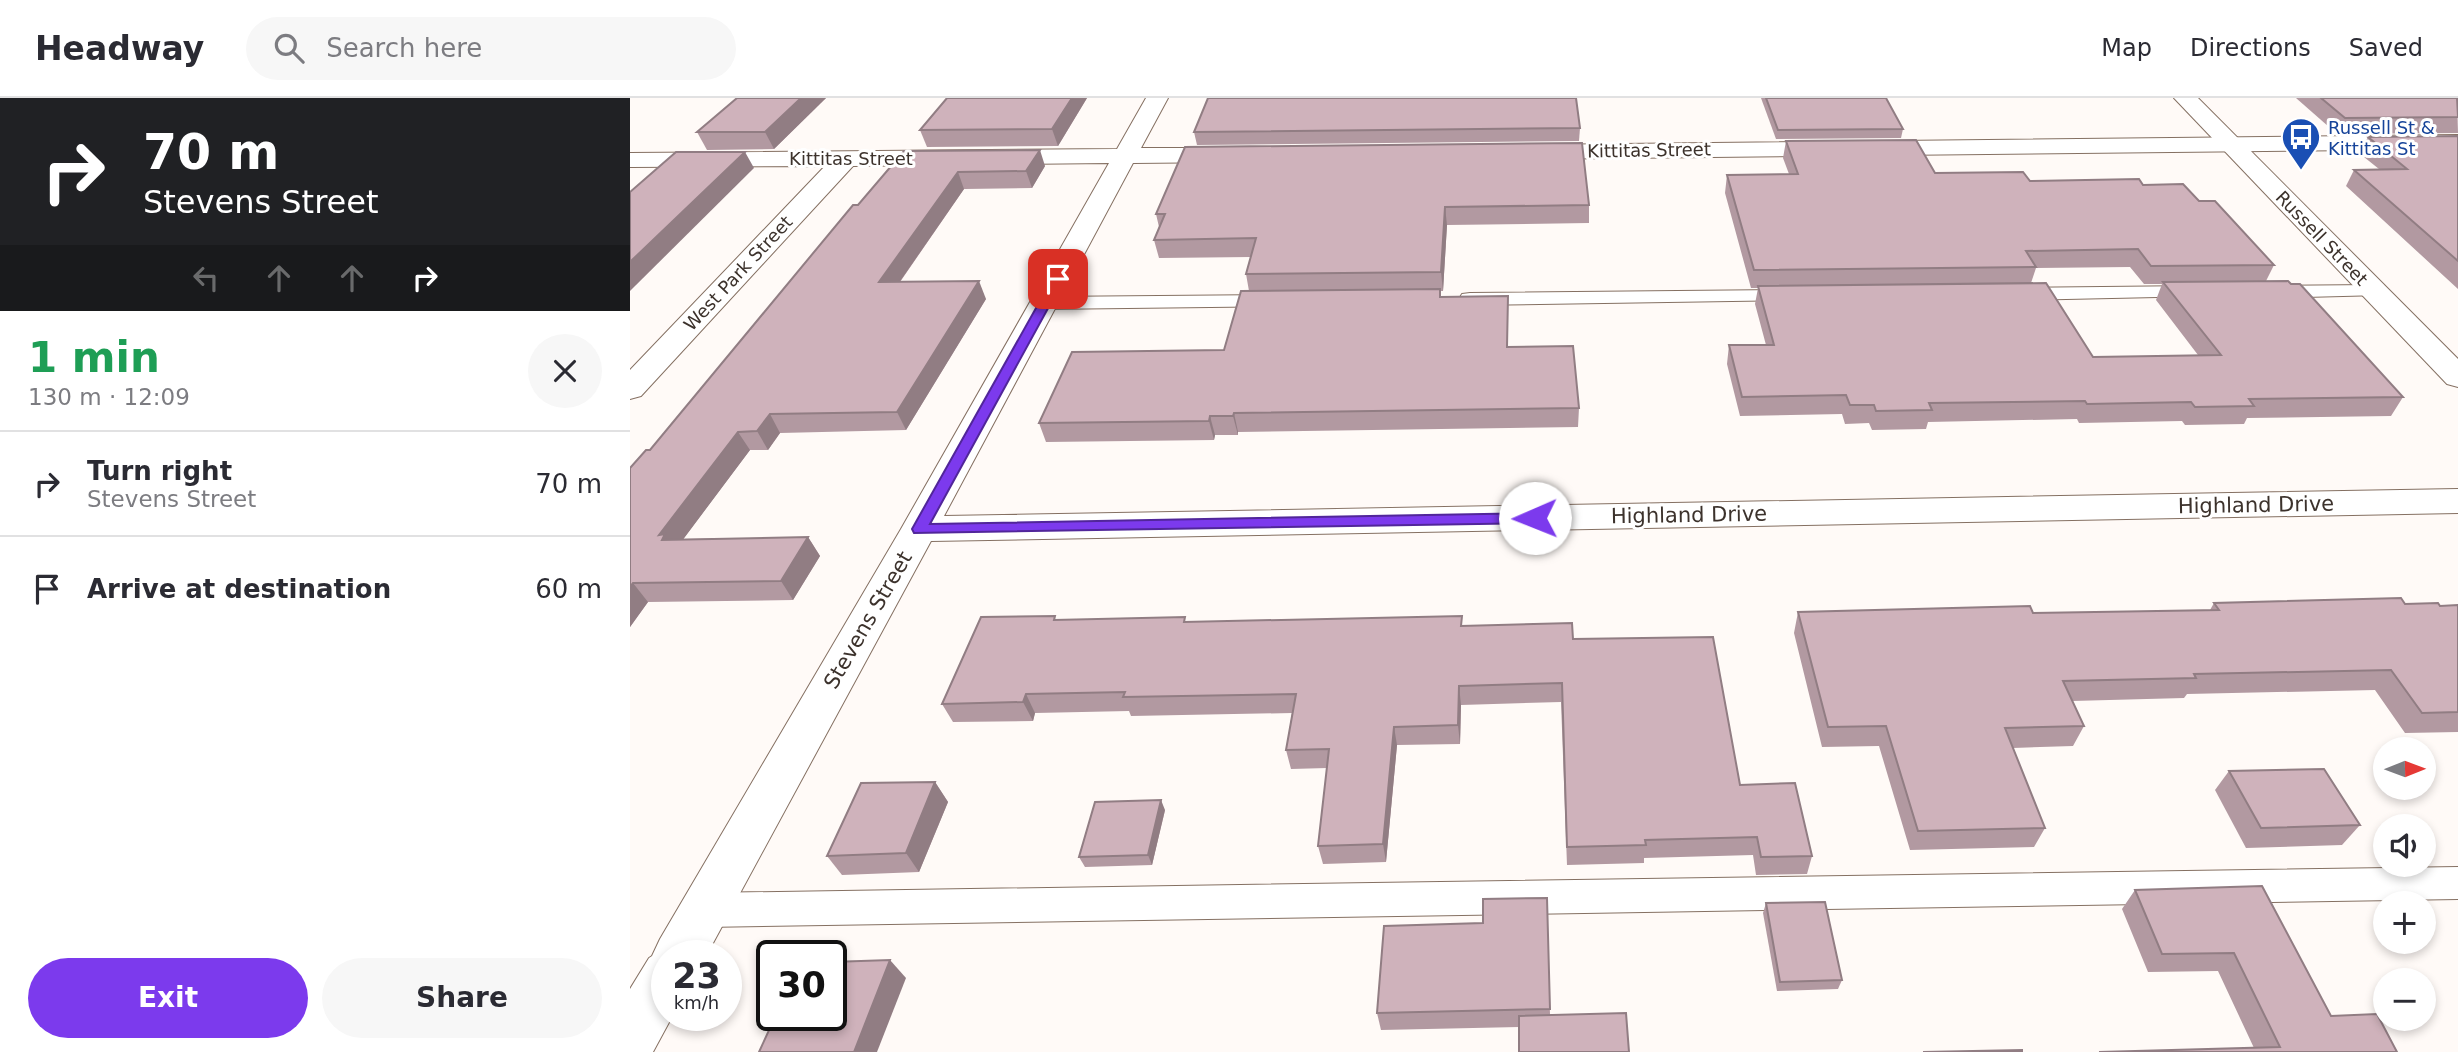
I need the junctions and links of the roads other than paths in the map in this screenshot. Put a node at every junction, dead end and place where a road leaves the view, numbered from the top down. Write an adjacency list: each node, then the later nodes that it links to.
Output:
1 (1157, 98): 7 (street, Stevens Street)
2 (2185, 98): 4 (street, Russell Street)
3 (2458, 142): 4 (street, Kittitas Street)
4 (2230, 144): 5 (street, Kittitas Street); 10 (street, Russell Street)
5 (1503, 152)
6 (1251, 155): 7 (street, Kittitas Street)
7 (1125, 156): 8 (street, Kittitas Street); 17 (street, Stevens Street)
8 (846, 158): 9 (street, Kittitas Street); 19 (street, West Park Street)
9 (630, 160)
10 (2374, 291): 12 (lane); 18 (street, Russell Street)
11 (2220, 292): 13 (lane)
12 (2248, 292)
13 (1996, 294)
14 (1814, 296): 15 (lane)
15 (1450, 299)
16 (1296, 301): 17 (lane)
17 (1045, 303): 21 (street, Stevens Street)
18 (2458, 377)
19 (630, 389)
20 (2458, 501): 21 (street, Highland Drive)
21 (919, 529): 23 (street, Stevens Street)
22 (2458, 883): 23 (lane)
23 (704, 910): 24 (street, Stevens Street)
24 (687, 940)
25 (651, 1004): 26 (street)
26 (630, 1041)

